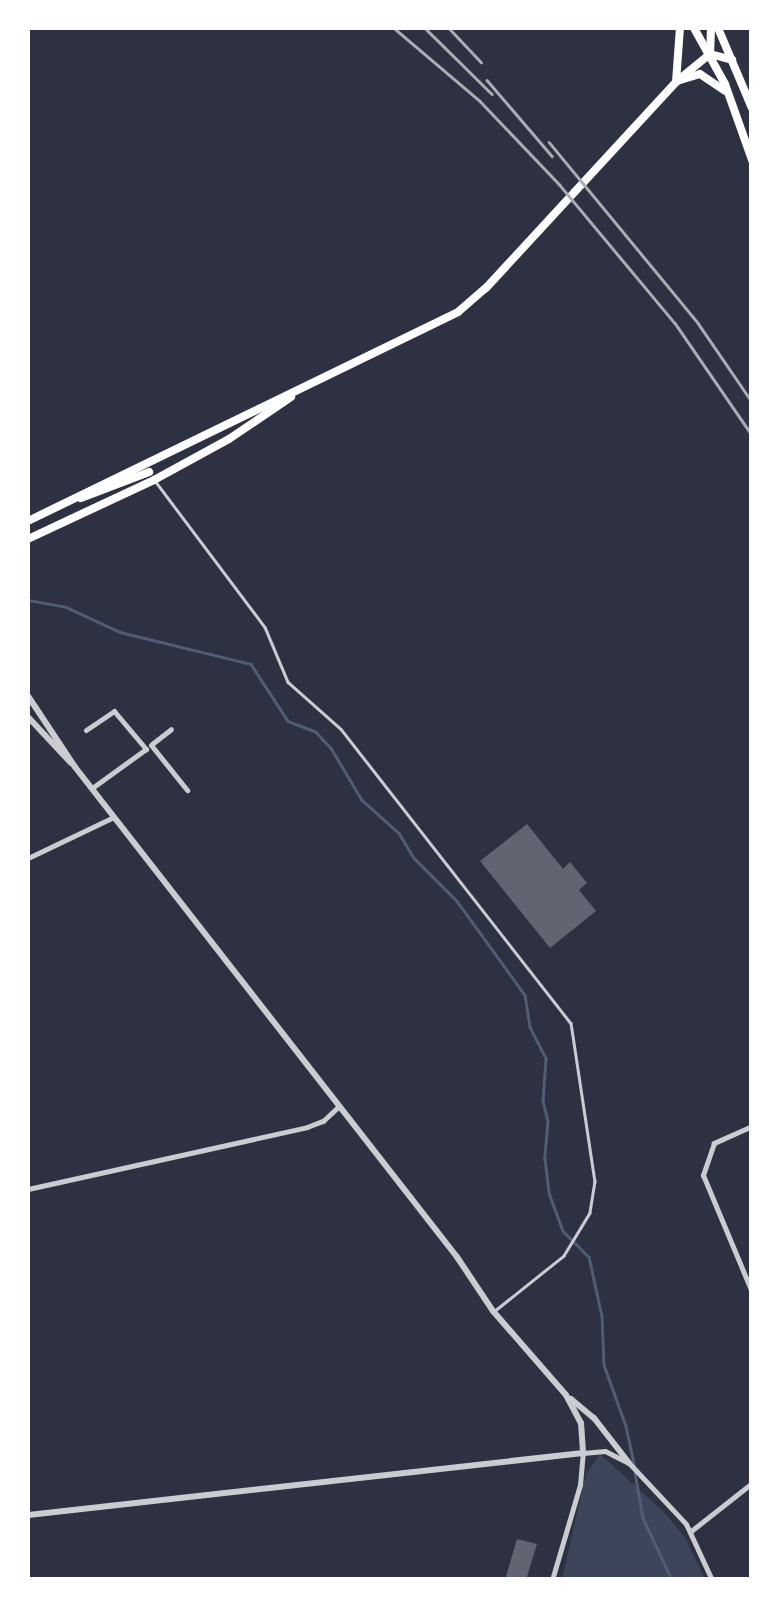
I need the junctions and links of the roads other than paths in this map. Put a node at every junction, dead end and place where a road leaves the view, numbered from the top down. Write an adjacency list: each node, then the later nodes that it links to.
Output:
1 (680, 28): 6 (main road)
2 (694, 28): 4 (main road)
3 (715, 28): 4 (main road); 5 (main road)
4 (710, 54): 5 (main road); 6 (main road); 7 (main road)
5 (736, 64): 8 (main road)
6 (677, 82): 7 (main road); 10 (main road)
7 (728, 94): 9 (main road)
8 (752, 108)
9 (752, 160)
10 (342, 370): 11 (main road); 12 (main road)
11 (143, 461): 12 (lane); 13 (main road)
12 (152, 476): 13 (main road); 15 (main road); 30 (lane)
13 (58, 506): 14 (main road)
14 (28, 521)
15 (28, 540)
16 (28, 696): 21 (street)
17 (28, 717): 21 (street)
18 (172, 729): 20 (street)
19 (86, 730): 20 (street)
20 (149, 747): 22 (street); 23 (street)
21 (75, 767): 22 (street)
22 (92, 788): 24 (street)
23 (187, 790)
24 (114, 817): 25 (street); 26 (street)
25 (28, 858)
26 (338, 1107): 28 (street); 30 (street)
27 (752, 1126): 29 (street)
28 (28, 1189)
29 (752, 1292)
30 (494, 1312): 31 (street)
31 (566, 1395): 32 (street); 33 (street)
32 (583, 1454): 33 (street); 35 (street); 37 (street)
33 (629, 1463): 36 (street)
34 (752, 1483): 36 (street)
35 (28, 1515)
36 (691, 1531): 38 (street)
37 (552, 1580)
38 (712, 1580)

